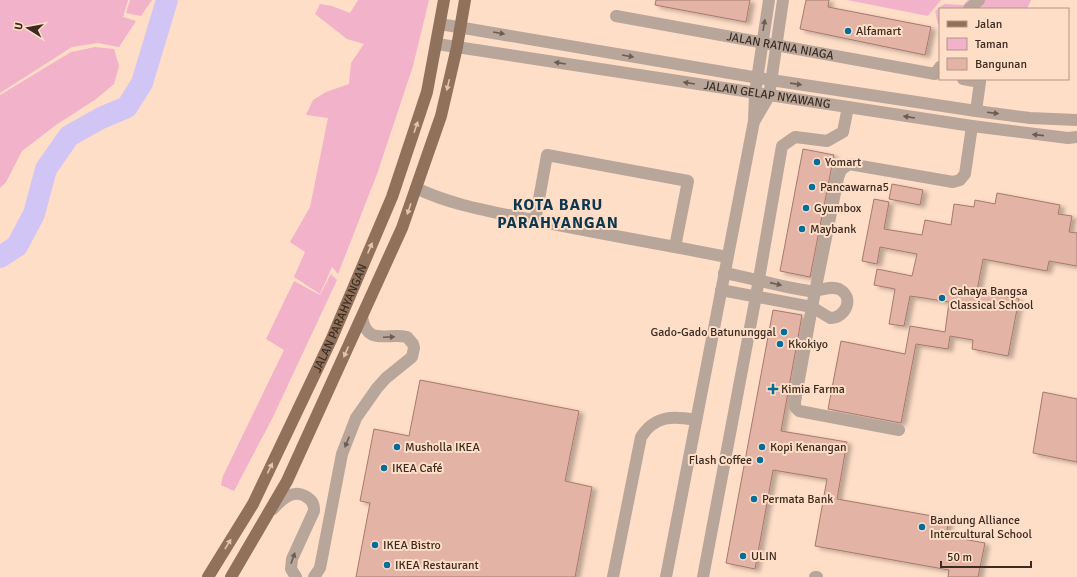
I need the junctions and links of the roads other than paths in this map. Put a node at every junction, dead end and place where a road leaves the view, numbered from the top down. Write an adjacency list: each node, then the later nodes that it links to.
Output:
1 (444, 0): 8 (main road, JALAN PARAHYANGAN)
2 (465, 0): 9 (main road, JALAN PARAHYANGAN)
3 (769, 0): 10 (street, one-way to 3)
4 (783, 0): 12 (street)
5 (979, 0): 6 (street)
6 (970, 8)
7 (616, 16): 10 (street, JALAN RATNA NIAGA)
8 (440, 24): 9 (street); 11 (main road, JALAN PARAHYANGAN)
9 (461, 27): 13 (main road, JALAN PARAHYANGAN); 15 (street, JALAN GELAP NYAWANG, one-way to 15)
10 (761, 43): 12 (street, JALAN RATNA NIAGA); 15 (street)
11 (437, 44): 13 (street); 39 (main road, JALAN PARAHYANGAN, one-way to 11)
12 (776, 46): 14 (street, JALAN RATNA NIAGA); 16 (street)
13 (457, 47): 18 (street, JALAN GELAP NYAWANG, one-way to 13); 26 (main road, JALAN PARAHYANGAN, one-way to 26)
14 (938, 72)
15 (757, 78): 16 (street, JALAN GELAP NYAWANG); 18 (street)
16 (771, 80): 19 (street); 21 (street, JALAN GELAP NYAWANG, one-way to 21)
17 (969, 80): 21 (street)
18 (755, 93): 19 (street, JALAN GELAP NYAWANG); 23 (street)
19 (769, 96): 20 (street, JALAN GELAP NYAWANG); 23 (street)
20 (848, 107): 24 (street, JALAN GELAP NYAWANG, one-way to 20); 31 (street)
21 (976, 111): 22 (street, JALAN GELAP NYAWANG, one-way to 22)
22 (1077, 120)
23 (754, 121): 29 (street)
24 (972, 126): 25 (street, JALAN GELAP NYAWANG, one-way to 24); 33 (street)
25 (1077, 137)
26 (416, 188): 27 (street); 36 (main road, JALAN PARAHYANGAN, one-way to 36)
27 (535, 220): 28 (street); 28 (street)
28 (675, 247): 29 (street)
29 (727, 258): 30 (street)
30 (724, 273): 31 (street); 32 (street)
31 (759, 280): 33 (street, one-way to 33); 34 (street)
32 (721, 290): 34 (street); 37 (street)
33 (815, 291): 35 (street); 35 (street)
34 (756, 296): 35 (street); 47 (street)
35 (812, 307): 38 (street)
36 (362, 317): 40 (main road, JALAN PARAHYANGAN, one-way to 40); 41 (street, one-way to 41)
37 (696, 420): 45 (street); 46 (street)
38 (899, 430)
39 (253, 504): 40 (main road); 42 (main road, JALAN PARAHYANGAN, one-way to 39)
40 (268, 514): 43 (main road, JALAN PARAHYANGAN); 44 (street, one-way to 40)
41 (317, 574)
42 (208, 577)
43 (231, 577)
44 (296, 577)
45 (613, 577)
46 (666, 577)
47 (703, 577)

